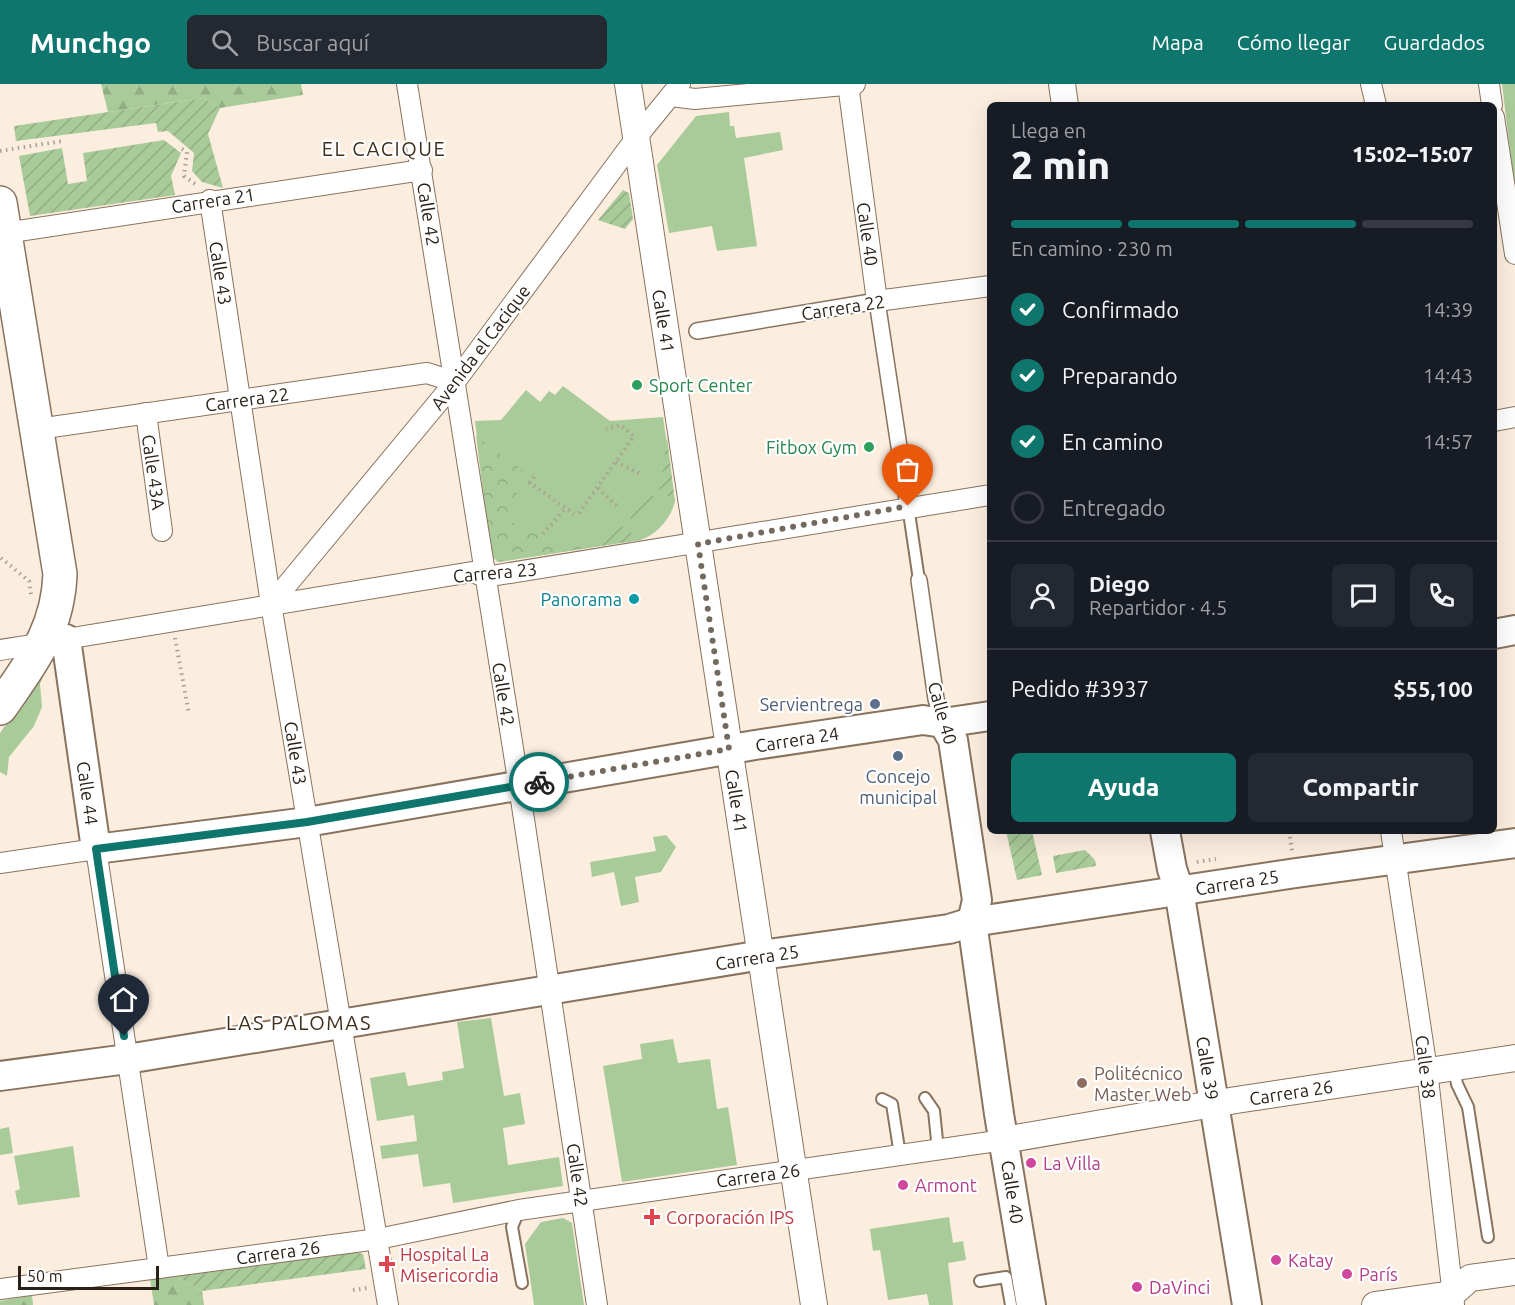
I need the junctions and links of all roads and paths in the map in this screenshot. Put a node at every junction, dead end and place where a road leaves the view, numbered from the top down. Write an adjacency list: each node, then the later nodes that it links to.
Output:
1 (408, 84): 16 (street, Calle 42)
2 (628, 84): 11 (street, Calle 41)
3 (850, 84): 7 (street); 23 (street, Calle 40)
4 (1062, 84): 8 (street)
5 (1371, 84): 9 (street)
6 (1489, 84): 10 (street)
7 (675, 90): 11 (street, Avenida el Cacique)
8 (1065, 102)
9 (1375, 102)
10 (1492, 102)
11 (636, 138): 25 (street, Avenida el Cacique); 44 (street, Calle 41)
12 (1497, 139): 19 (street)
13 (62, 141): 15 (path)
14 (182, 149): 17 (path)
15 (0, 151)
16 (422, 170): 18 (street, Carrera 21); 25 (street, Calle 42)
17 (184, 176)
18 (210, 200): 20 (street, Carrera 21); 26 (street, Calle 43)
19 (1506, 205): 21 (street)
20 (2, 223): 30 (highway, Calle 44)
21 (1515, 254)
22 (987, 286): 23 (street, Carrera 22)
23 (877, 301): 24 (street, Carrera 22); 37 (street, Calle 40)
24 (698, 331)
25 (455, 382): 26 (street, Carrera 22); 47 (street, Calle 42); 49 (street, Avenida el Cacique)
26 (242, 399): 27 (street, Carrera 22); 49 (street, Calle 43)
27 (146, 413): 30 (street, Carrera 22); 42 (street, Calle 43A)
28 (1515, 417): 29 (street)
29 (1497, 420)
30 (38, 429): 53 (highway, Calle 44)
31 (606, 429): 32 (path)
32 (616, 462): 33 (path); 35 (path)
33 (641, 474)
34 (534, 477): 38 (path)
35 (598, 488): 39 (path); 40 (path)
36 (987, 495): 37 (street, Carrera 23)
37 (908, 506): 44 (street, Carrera 23); 48 (lane, Calle 40)
38 (565, 508): 41 (path); 43 (path)
39 (619, 508)
40 (579, 513)
41 (574, 514)
42 (162, 531)
43 (543, 534)
44 (698, 544): 47 (street, Carrera 23); 59 (street, Calle 41)
45 (1, 558): 46 (path)
46 (18, 572)
47 (485, 577): 49 (street, Carrera 23); 60 (street, Calle 42)
48 (919, 580): 58 (street, Calle 40)
49 (271, 603): 50 (street, Carrera 23); 61 (street, Calle 43)
50 (173, 621): 53 (street, Carrera 23); 56 (path)
51 (1515, 630): 52 (main road)
52 (1497, 633)
53 (55, 641): 54 (street, Carrera 23); 55 (highway); 65 (main road, Calle 44)
54 (0, 650)
55 (0, 708)
56 (189, 714)
57 (987, 716): 58 (main road, Carrera 24)
58 (943, 723): 59 (main road, Carrera 24); 71 (main road, Calle 40)
59 (729, 749): 60 (main road, Carrera 24); 72 (street, Calle 41)
60 (519, 786): 61 (main road, Carrera 24); 73 (street, Calle 42)
61 (307, 822): 65 (main road, Carrera 24); 74 (street, Calle 43)
62 (1166, 834): 70 (main road, Calle 39)
63 (1392, 834): 67 (street, Calle 38)
64 (1515, 843): 67 (main road, Carrera 25)
65 (96, 849): 69 (street, Carrera 24); 76 (street, Calle 44)
66 (1216, 859): 68 (path)
67 (1396, 859): 70 (main road, Carrera 25); 78 (street, Calle 38)
68 (1197, 862)
69 (0, 863)
70 (1179, 890): 71 (main road, Carrera 25); 82 (main road, Calle 39)
71 (972, 922): 72 (main road, Carrera 25); 83 (main road, Calle 40)
72 (762, 955): 73 (main road, Carrera 25); 86 (street, Calle 41)
73 (551, 992): 74 (main road, Carrera 25); 87 (street, Calle 42)
74 (340, 1025): 76 (main road, Carrera 25); 90 (street, Calle 43)
75 (1515, 1058): 77 (street, Carrera 26)
76 (127, 1059): 79 (main road, Carrera 25); 91 (street, Calle 44)
77 (1454, 1067): 78 (street, Carrera 26); 89 (lane)
78 (1427, 1070): 82 (street, Carrera 26); 96 (street, Calle 38)
79 (0, 1076)
80 (925, 1098): 84 (lane)
81 (882, 1099): 85 (lane)
82 (1214, 1104): 83 (street, Carrera 26); 102 (main road, Calle 39)
83 (1004, 1140): 84 (street, Carrera 26); 101 (main road, Calle 40)
84 (938, 1150): 85 (street, Carrera 26)
85 (900, 1155): 86 (street, Carrera 26)
86 (794, 1170): 87 (street, Carrera 26); 99 (street, Calle 41)
87 (581, 1201): 88 (street, Carrera 26); 98 (street, Calle 42)
88 (519, 1210): 90 (street, Carrera 26); 94 (lane)
89 (1488, 1237)
90 (378, 1239): 91 (street, Carrera 26); 97 (street, Calle 43)
91 (159, 1268): 95 (street, Carrera 26)
92 (1515, 1272): 96 (street)
93 (981, 1281): 100 (lane)
94 (522, 1283)
95 (0, 1289)
96 (1453, 1299): 103 (street)
97 (388, 1305)
98 (597, 1305)
99 (814, 1305)
100 (1011, 1305)
101 (1031, 1305)
102 (1247, 1305)
103 (1375, 1305)

